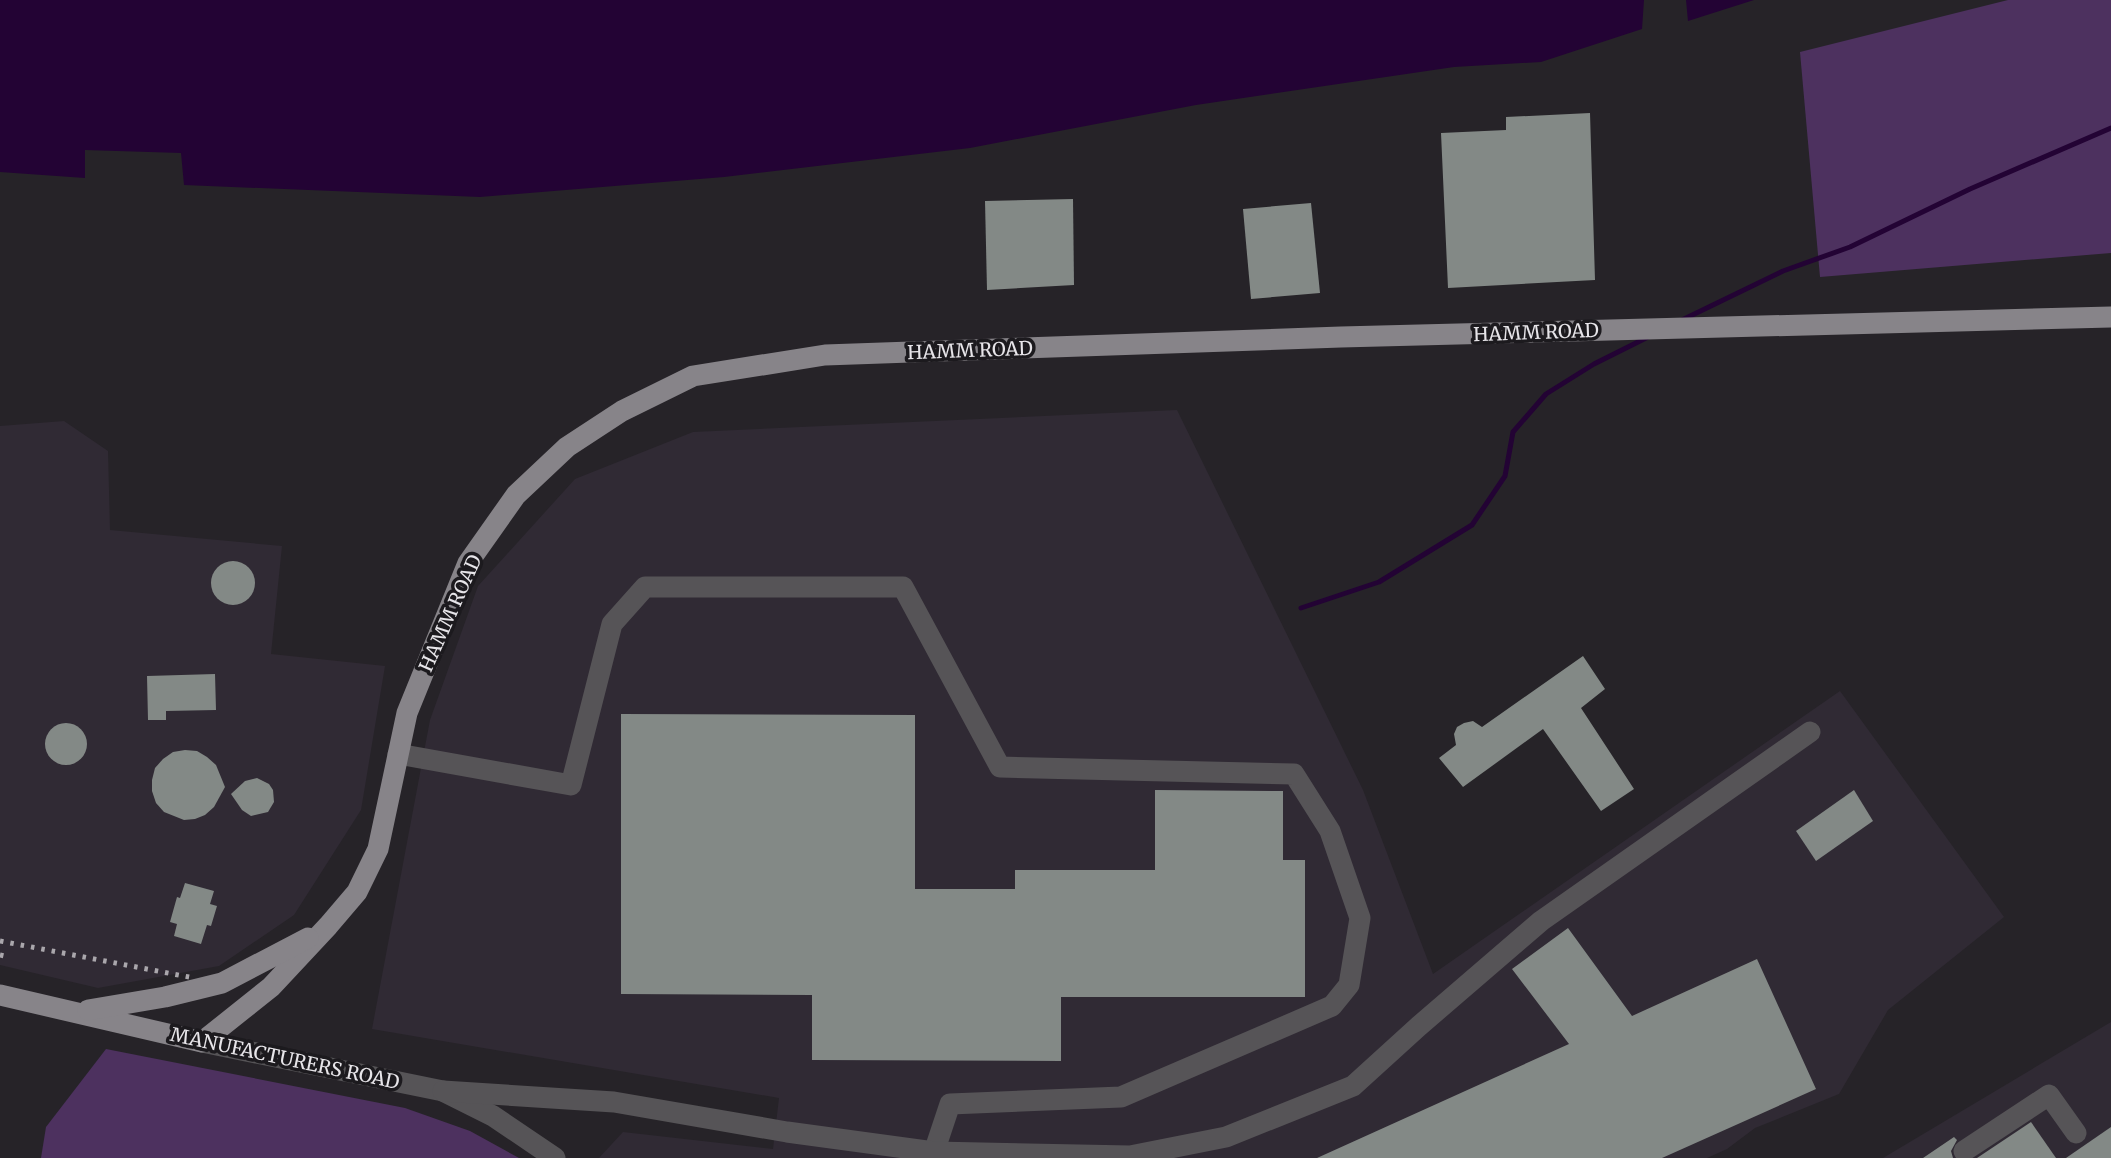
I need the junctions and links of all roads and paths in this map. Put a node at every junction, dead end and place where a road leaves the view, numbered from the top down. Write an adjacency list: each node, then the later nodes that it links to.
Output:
1 (2111, 317): 3 (main road, HAMM ROAD)
2 (1810, 732): 11 (street)
3 (398, 754): 4 (main road, HAMM ROAD); 11 (street)
4 (328, 926): 6 (main road); 7 (main road, HAMM ROAD)
5 (0, 995): 6 (main road, MANUFACTURERS ROAD)
6 (78, 1012): 7 (main road, MANUFACTURERS ROAD)
7 (202, 1042): 8 (street, MANUFACTURERS ROAD)
8 (443, 1091): 11 (street); 12 (street, MANUFACTURERS ROAD)
9 (2076, 1133): 10 (street)
10 (1964, 1151)
11 (934, 1152)
12 (555, 1158)

